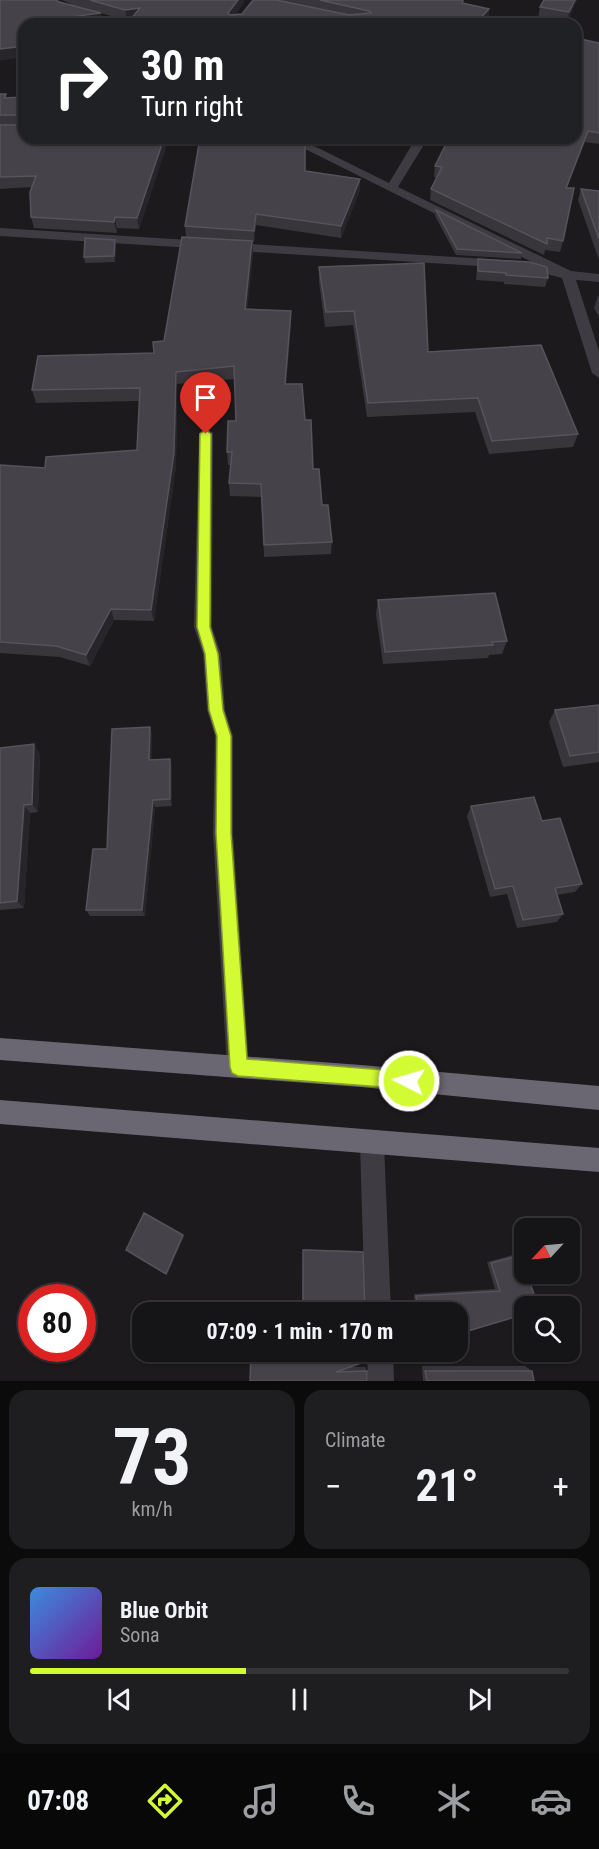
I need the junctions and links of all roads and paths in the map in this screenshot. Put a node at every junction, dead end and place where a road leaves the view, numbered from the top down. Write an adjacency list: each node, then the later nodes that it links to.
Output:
1 (49, 0): 2 (street)
2 (102, 18)
3 (302, 144): 5 (street)
4 (418, 144): 5 (street)
5 (392, 187): 7 (street)
6 (0, 232): 7 (street)
7 (568, 275): 8 (street); 9 (street)
8 (599, 278)
9 (599, 373)
10 (206, 434): 12 (street)
11 (0, 1049): 12 (highway)
12 (238, 1067): 13 (highway)
13 (599, 1098)
14 (0, 1112): 15 (highway)
15 (372, 1144): 16 (highway); 17 (street)
16 (599, 1160)
17 (378, 1302)
18 (380, 1362): 19 (street)
19 (381, 1381)

